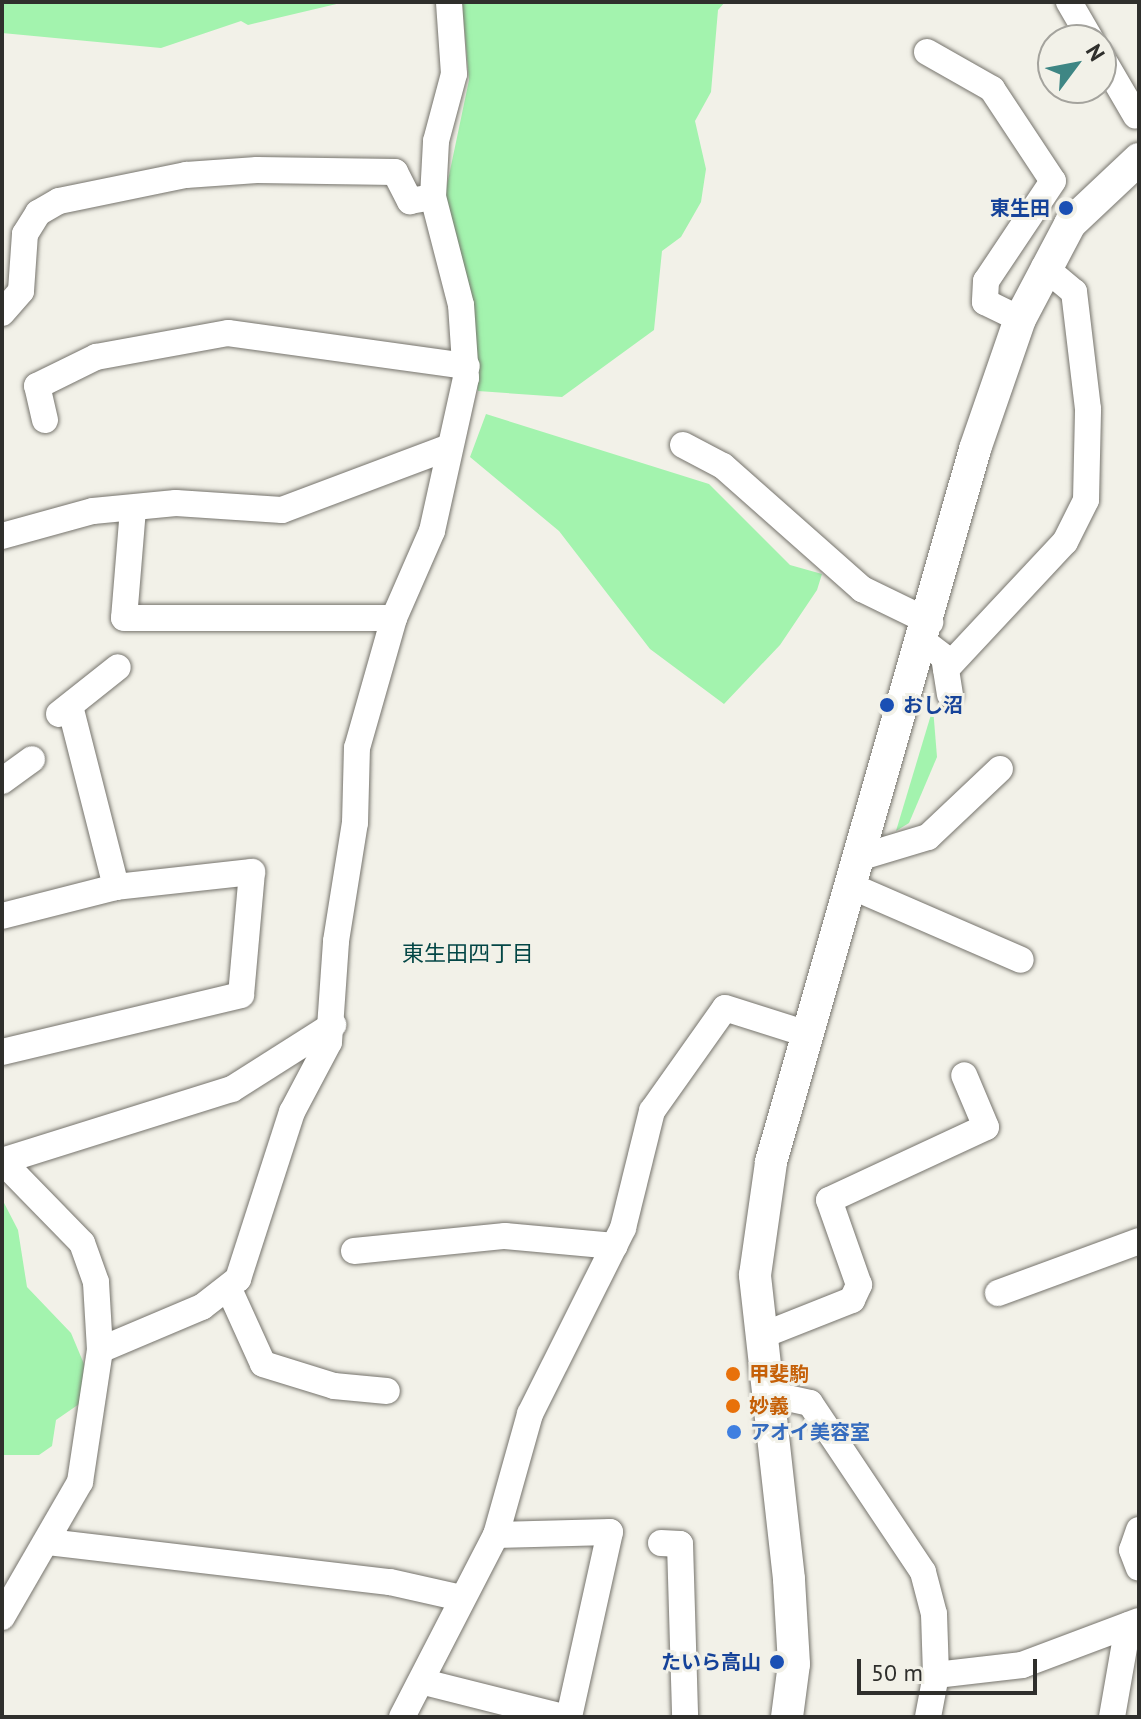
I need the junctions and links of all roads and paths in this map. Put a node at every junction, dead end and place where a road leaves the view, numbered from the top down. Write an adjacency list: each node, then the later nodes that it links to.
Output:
1 (449, 2): 8 (street)
2 (1069, 2): 3 (street)
3 (1082, 24)
4 (927, 52): 11 (street)
5 (1117, 83): 6 (street)
6 (1136, 116)
7 (1139, 159): 9 (street)
8 (433, 197): 10 (street); 12 (street)
9 (1044, 267): 11 (street); 21 (street)
10 (2, 313)
11 (1020, 319): 19 (street)
12 (467, 366): 13 (street); 15 (street)
13 (45, 420)
14 (683, 445): 19 (street)
15 (450, 447): 16 (street); 18 (street)
16 (133, 509): 17 (street); 18 (street)
17 (2, 536)
18 (394, 618): 30 (street)
19 (927, 632): 21 (street); 26 (street)
20 (118, 667): 27 (street)
21 (946, 669): 22 (street)
22 (950, 695)
23 (32, 759): 25 (street)
24 (1000, 769): 26 (street)
25 (2, 781)
26 (854, 872): 29 (street); 31 (street)
27 (116, 887): 28 (street); 32 (street)
28 (2, 916)
29 (1021, 960)
30 (333, 1025): 37 (street); 40 (street)
31 (807, 1034): 35 (street); 39 (street)
32 (2, 1052)
33 (964, 1075): 39 (street)
34 (1139, 1241): 38 (street)
35 (615, 1246): 36 (street); 44 (street)
36 (354, 1251)
37 (229, 1289): 40 (street); 41 (street)
38 (998, 1293)
39 (761, 1336): 42 (street)
40 (100, 1350): 45 (street)
41 (387, 1391)
42 (769, 1394): 51 (street); 57 (street)
43 (1139, 1530): 47 (street)
44 (496, 1535): 48 (street); 55 (street)
45 (48, 1542): 48 (street); 49 (street)
46 (661, 1543): 56 (street)
47 (1139, 1568)
48 (461, 1598): 52 (street)
49 (2, 1617)
50 (1133, 1623): 51 (street); 59 (street)
51 (936, 1675): 58 (street)
52 (424, 1682): 53 (street); 54 (street)
53 (402, 1717)
54 (563, 1717)
55 (569, 1717)
56 (685, 1717)
57 (787, 1717)
58 (928, 1717)
59 (1112, 1717)

